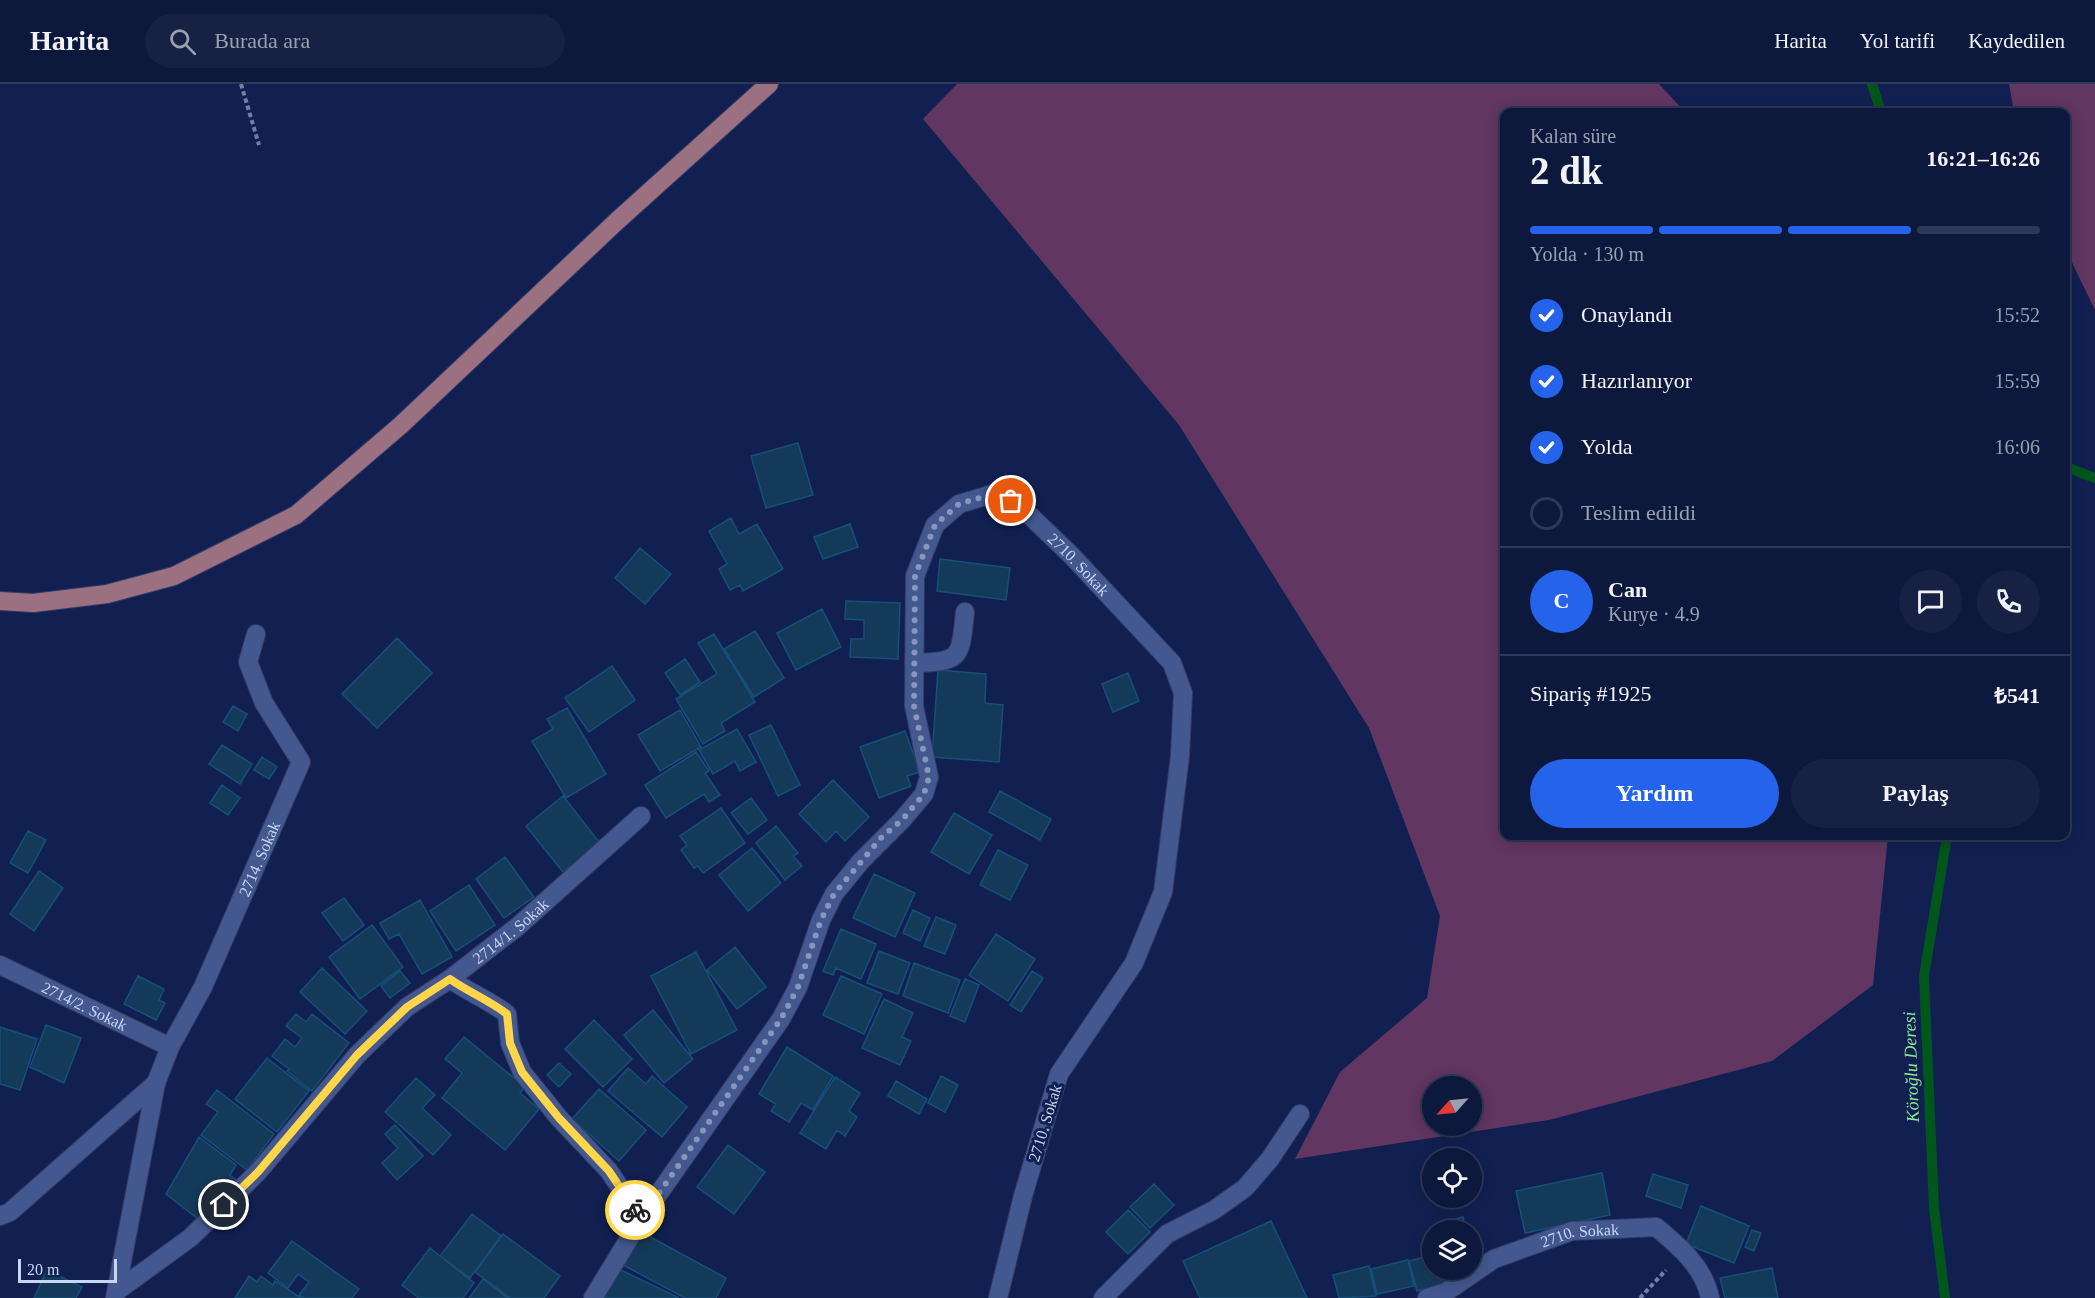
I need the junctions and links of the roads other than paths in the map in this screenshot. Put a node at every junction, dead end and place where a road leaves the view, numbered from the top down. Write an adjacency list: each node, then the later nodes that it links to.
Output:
1 (769, 84): 2 (main road)
2 (0, 601)
3 (965, 612): 5 (street)
4 (256, 634): 9 (street, 2714. Sokak)
5 (914, 663): 13 (street, 2710. Sokak); 16 (street, 2710. Sokak)
6 (640, 816): 8 (street, 2714/1. Sokak)
7 (0, 965): 9 (street, 2714/2. Sokak)
8 (450, 979): 13 (street); 14 (street, 2714/1. Sokak)
9 (170, 1047): 10 (street, 2714. Sokak)
10 (156, 1083): 12 (street, 2714. Sokak); 14 (street, 2714. Sokak)
11 (1300, 1114): 17 (street)
12 (0, 1216)
13 (641, 1219): 15 (street, 2710. Sokak)
14 (116, 1294)
15 (593, 1298)
16 (999, 1298)
17 (1103, 1298)
18 (1427, 1298): 19 (street, 2710. Sokak)
19 (1710, 1298)

